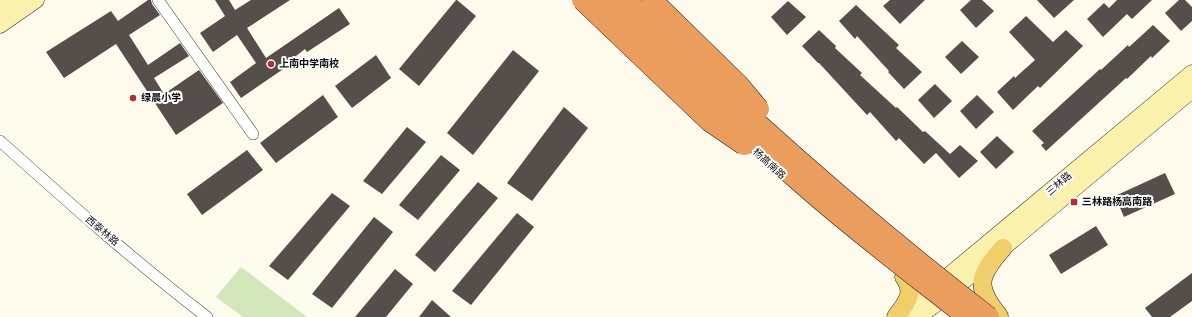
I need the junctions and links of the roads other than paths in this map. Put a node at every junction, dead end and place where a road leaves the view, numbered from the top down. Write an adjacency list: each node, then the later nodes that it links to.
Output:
1 (14, 0): 10 (main road)
2 (36, 0): 11 (main road)
3 (158, 0): 14 (street)
4 (582, 0): 16 (highway, bridge)
5 (592, 0): 16 (main road, 杨高南路)
6 (606, 0): 16 (highway, 杨高南路, bridge)
7 (627, 0): 16 (highway, 杨高南路, bridge)
8 (642, 0): 16 (main road, 杨高南路)
9 (652, 0): 16 (highway, bridge)
10 (0, 10)
11 (0, 25)
12 (1192, 73): 19 (main road, 三林路)
13 (1192, 90): 17 (main road, 三林路)
14 (253, 134)
15 (0, 140): 21 (street, 西泰林路)
16 (805, 176): 18 (main road, 杨高南路); 19 (main road, 杨高南路); 25 (highway, 杨高南路, bridge); 26 (highway, 杨高南路, bridge)
17 (1003, 248): 19 (main road, 三林路); 26 (main road)
18 (904, 277): 20 (main road, 杨高南路); 22 (main road)
19 (953, 281): 20 (main road, 三林路); 26 (main road, 杨高南路)
20 (932, 298): 22 (main road); 23 (main road); 24 (main road, 杨高南路)
21 (207, 317)
22 (896, 317)
23 (918, 317)
24 (956, 317)
25 (967, 317)
26 (996, 317)

